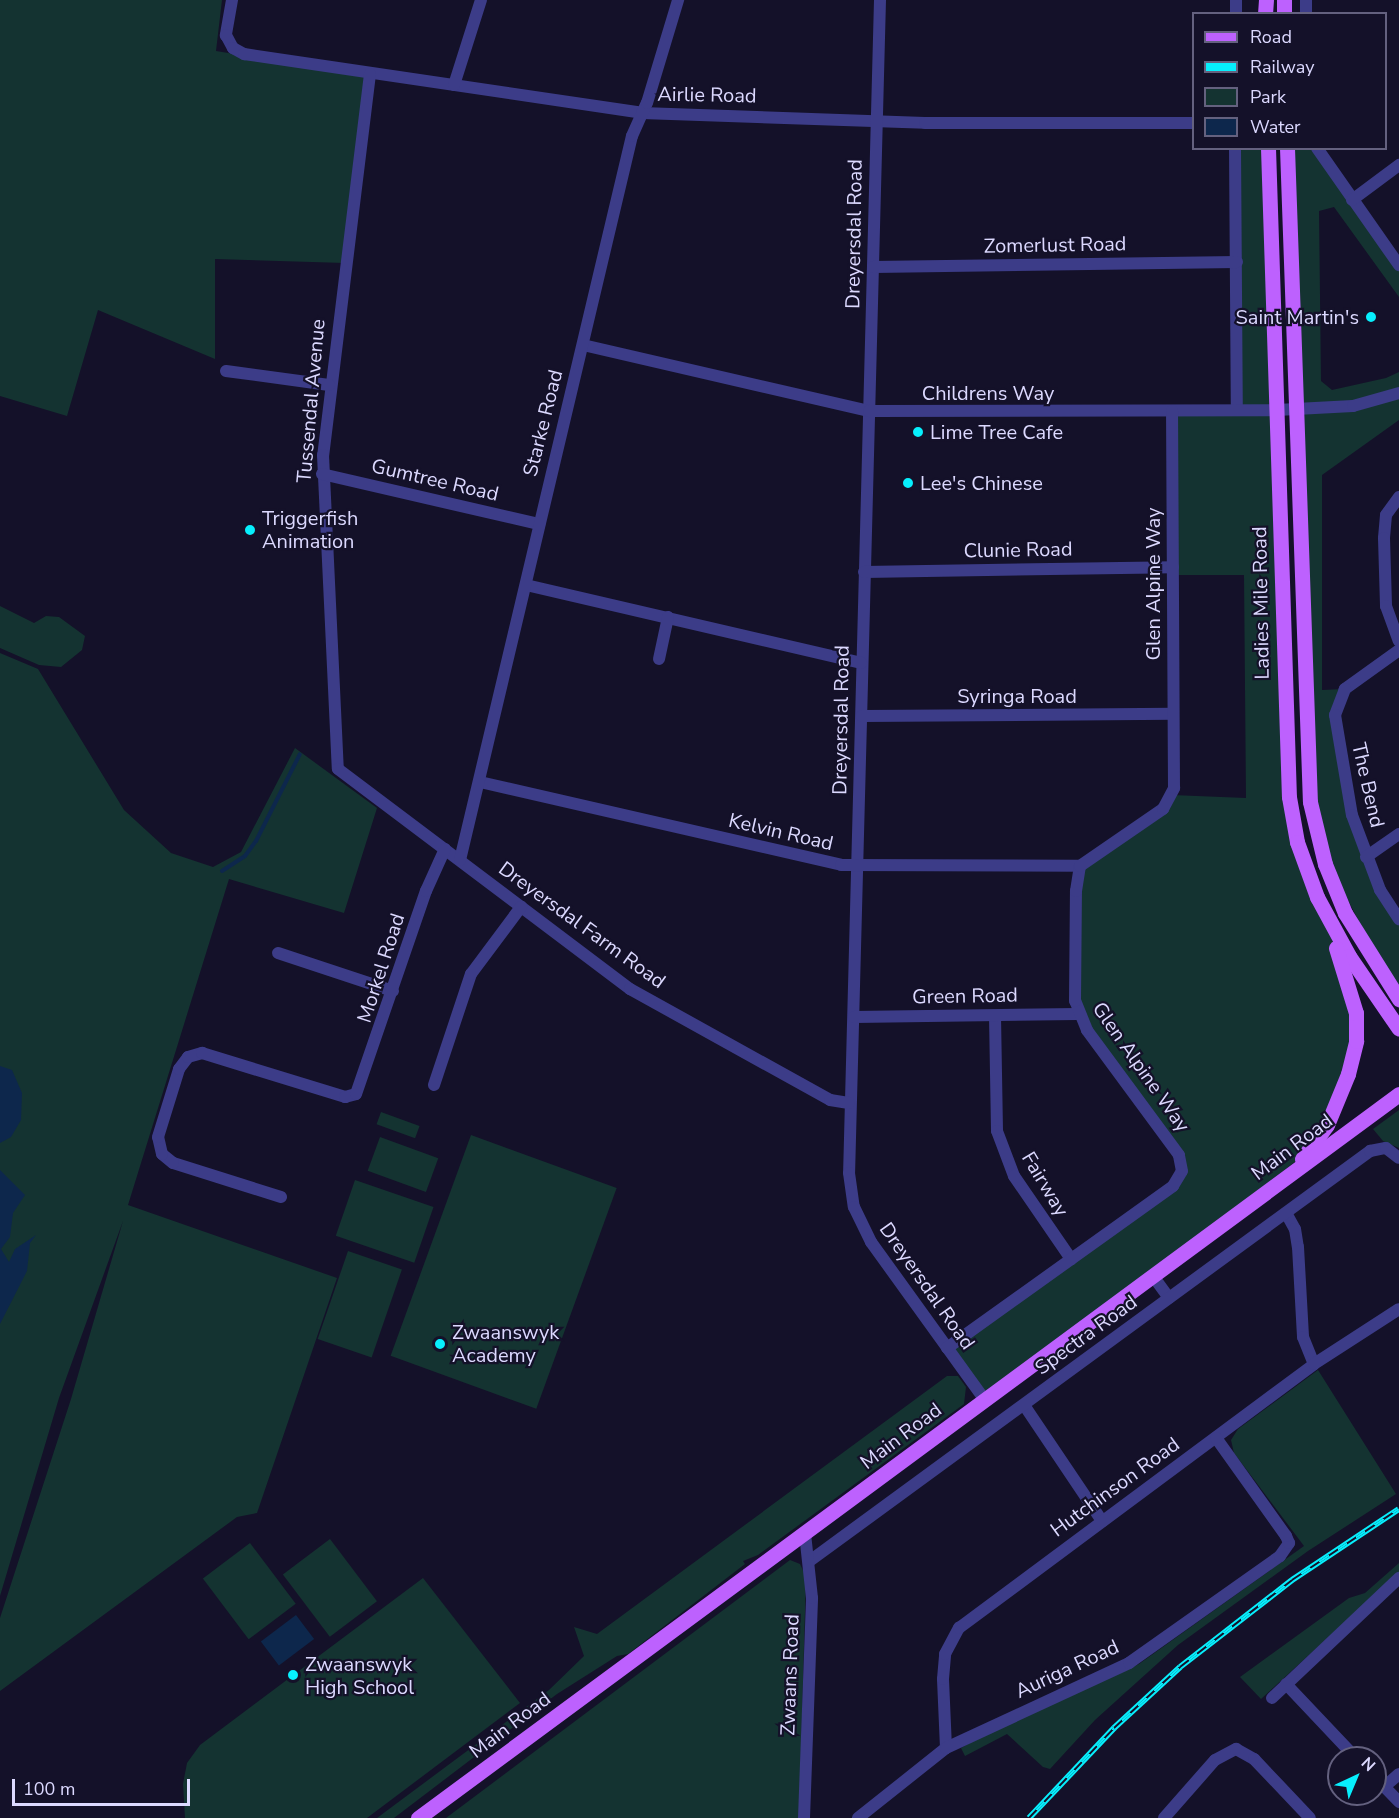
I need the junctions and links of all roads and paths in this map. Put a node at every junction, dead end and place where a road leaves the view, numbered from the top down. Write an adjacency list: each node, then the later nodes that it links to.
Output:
1 (232, 0): 5 (street, Airlie Road)
2 (481, 0): 6 (street)
3 (678, 0): 7 (street, Starke Road)
4 (880, 0): 8 (street, Dreyersdal Road)
5 (370, 74): 6 (street, Airlie Road); 21 (street, Tussendal Avenue)
6 (454, 85): 7 (street, Airlie Road)
7 (642, 113): 8 (street, Airlie Road); 19 (street, Starke Road)
8 (876, 119): 9 (street, Airlie Road); 18 (street, Dreyersdal Road)
9 (1192, 123)
10 (1235, 150): 16 (street)
11 (1268, 150): 25 (main road, Ladies Mile Road)
12 (1287, 150): 23 (main road, Ladies Mile Road)
13 (1318, 150): 15 (street)
14 (1399, 165): 15 (street)
15 (1352, 200): 17 (street)
16 (1237, 262): 18 (street, Zomerlust Road); 24 (street)
17 (1399, 265)
18 (873, 267): 26 (street, Dreyersdal Road)
19 (583, 345): 26 (street, Childrens Way); 30 (street, Starke Road)
20 (226, 372): 21 (street)
21 (329, 385): 28 (street, Tussendal Avenue)
22 (1399, 393): 23 (street, Childrens Way)
23 (1295, 409): 25 (street, Childrens Way); 54 (main road, Ladies Mile Road)
24 (1237, 410): 25 (street, Childrens Way); 27 (street, Childrens Way)
25 (1276, 410): 49 (main road, Ladies Mile Road)
26 (869, 411): 27 (street, Childrens Way); 32 (street, Dreyersdal Road)
27 (1172, 411): 31 (street, Glen Alpine Way)
28 (322, 474): 30 (street, Gumtree Road); 41 (street, Tussendal Avenue)
29 (1399, 497): 35 (street)
30 (539, 524): 33 (street, Starke Road)
31 (1173, 567): 32 (street, Clunie Road); 39 (street, Glen Alpine Way)
32 (864, 572): 38 (street, Dreyersdal Road)
33 (526, 585): 34 (street); 42 (street, Starke Road)
34 (668, 617): 37 (street); 38 (street)
35 (1399, 641)
36 (1399, 650): 45 (street, The Bend)
37 (659, 659)
38 (861, 663): 40 (street, Dreyersdal Road)
39 (1173, 714): 40 (street, Syringa Road); 48 (street, Glen Alpine Way)
40 (861, 716): 47 (street, Dreyersdal Road)
41 (338, 769): 44 (street, Dreyersdal Farm Road)
42 (480, 782): 46 (street, Starke Road); 47 (street, Kelvin Road)
43 (1399, 834): 45 (street)
44 (445, 849): 46 (street, Dreyersdal Farm Road); 53 (street, Morkel Road)
45 (1366, 857): 51 (street, The Bend)
46 (460, 860): 50 (street, Dreyersdal Farm Road)
47 (857, 866): 48 (street, Kelvin Road); 57 (street, Dreyersdal Road)
48 (1080, 866): 55 (street, Glen Alpine Way)
49 (1317, 897): 58 (main road, Ladies Mile Road); 63 (main road)
50 (521, 907): 59 (street); 61 (street, Dreyersdal Farm Road)
51 (1399, 919)
52 (278, 953): 53 (street)
53 (393, 992): 64 (street, Morkel Road)
54 (1399, 999)
55 (1077, 1014): 56 (street, Green Road); 66 (street, Glen Alpine Way)
56 (995, 1016): 57 (street, Green Road); 66 (street, Fairway)
57 (854, 1017): 61 (street, Dreyersdal Road)
58 (1399, 1029)
59 (434, 1085)
60 (1399, 1094): 63 (main road, Main Road)
61 (849, 1103): 70 (street, Dreyersdal Road)
62 (1399, 1158): 65 (street, Spectra Road)
63 (1275, 1186): 67 (main road, Main Road)
64 (281, 1197)
65 (1286, 1213): 68 (street, Spectra Road); 71 (street)
66 (1071, 1259): 70 (street, Glen Alpine Way)
67 (1153, 1276): 68 (street); 72 (main road, Main Road)
68 (1169, 1298): 73 (street, Spectra Road)
69 (1399, 1309): 71 (street, Hutchinson Road)
70 (947, 1348): 72 (street, Dreyersdal Road)
71 (1314, 1364): 74 (street, Hutchinson Road)
72 (985, 1400): 76 (main road, Main Road)
73 (1023, 1405): 75 (street); 77 (street, Spectra Road)
74 (1216, 1438): 75 (street, Hutchinson Road); 82 (street, Auriga Road)
75 (1102, 1521): 82 (street, Hutchinson Road)
76 (805, 1534): 77 (street, Zwaans Road); 87 (main road, Main Road)
77 (811, 1560): 88 (street, Zwaans Road)
78 (1399, 1578): 79 (street)
79 (1286, 1684): 80 (street); 81 (street)
80 (1272, 1698)
81 (1345, 1746)
82 (946, 1748): 89 (street, Auriga Road)
83 (1399, 1773): 84 (street)
84 (1387, 1784)
85 (1387, 1790): 86 (street)
86 (1399, 1802)
87 (423, 1816)
88 (804, 1818)
89 (858, 1818)
90 (1164, 1818): 91 (street)
91 (1310, 1818)

